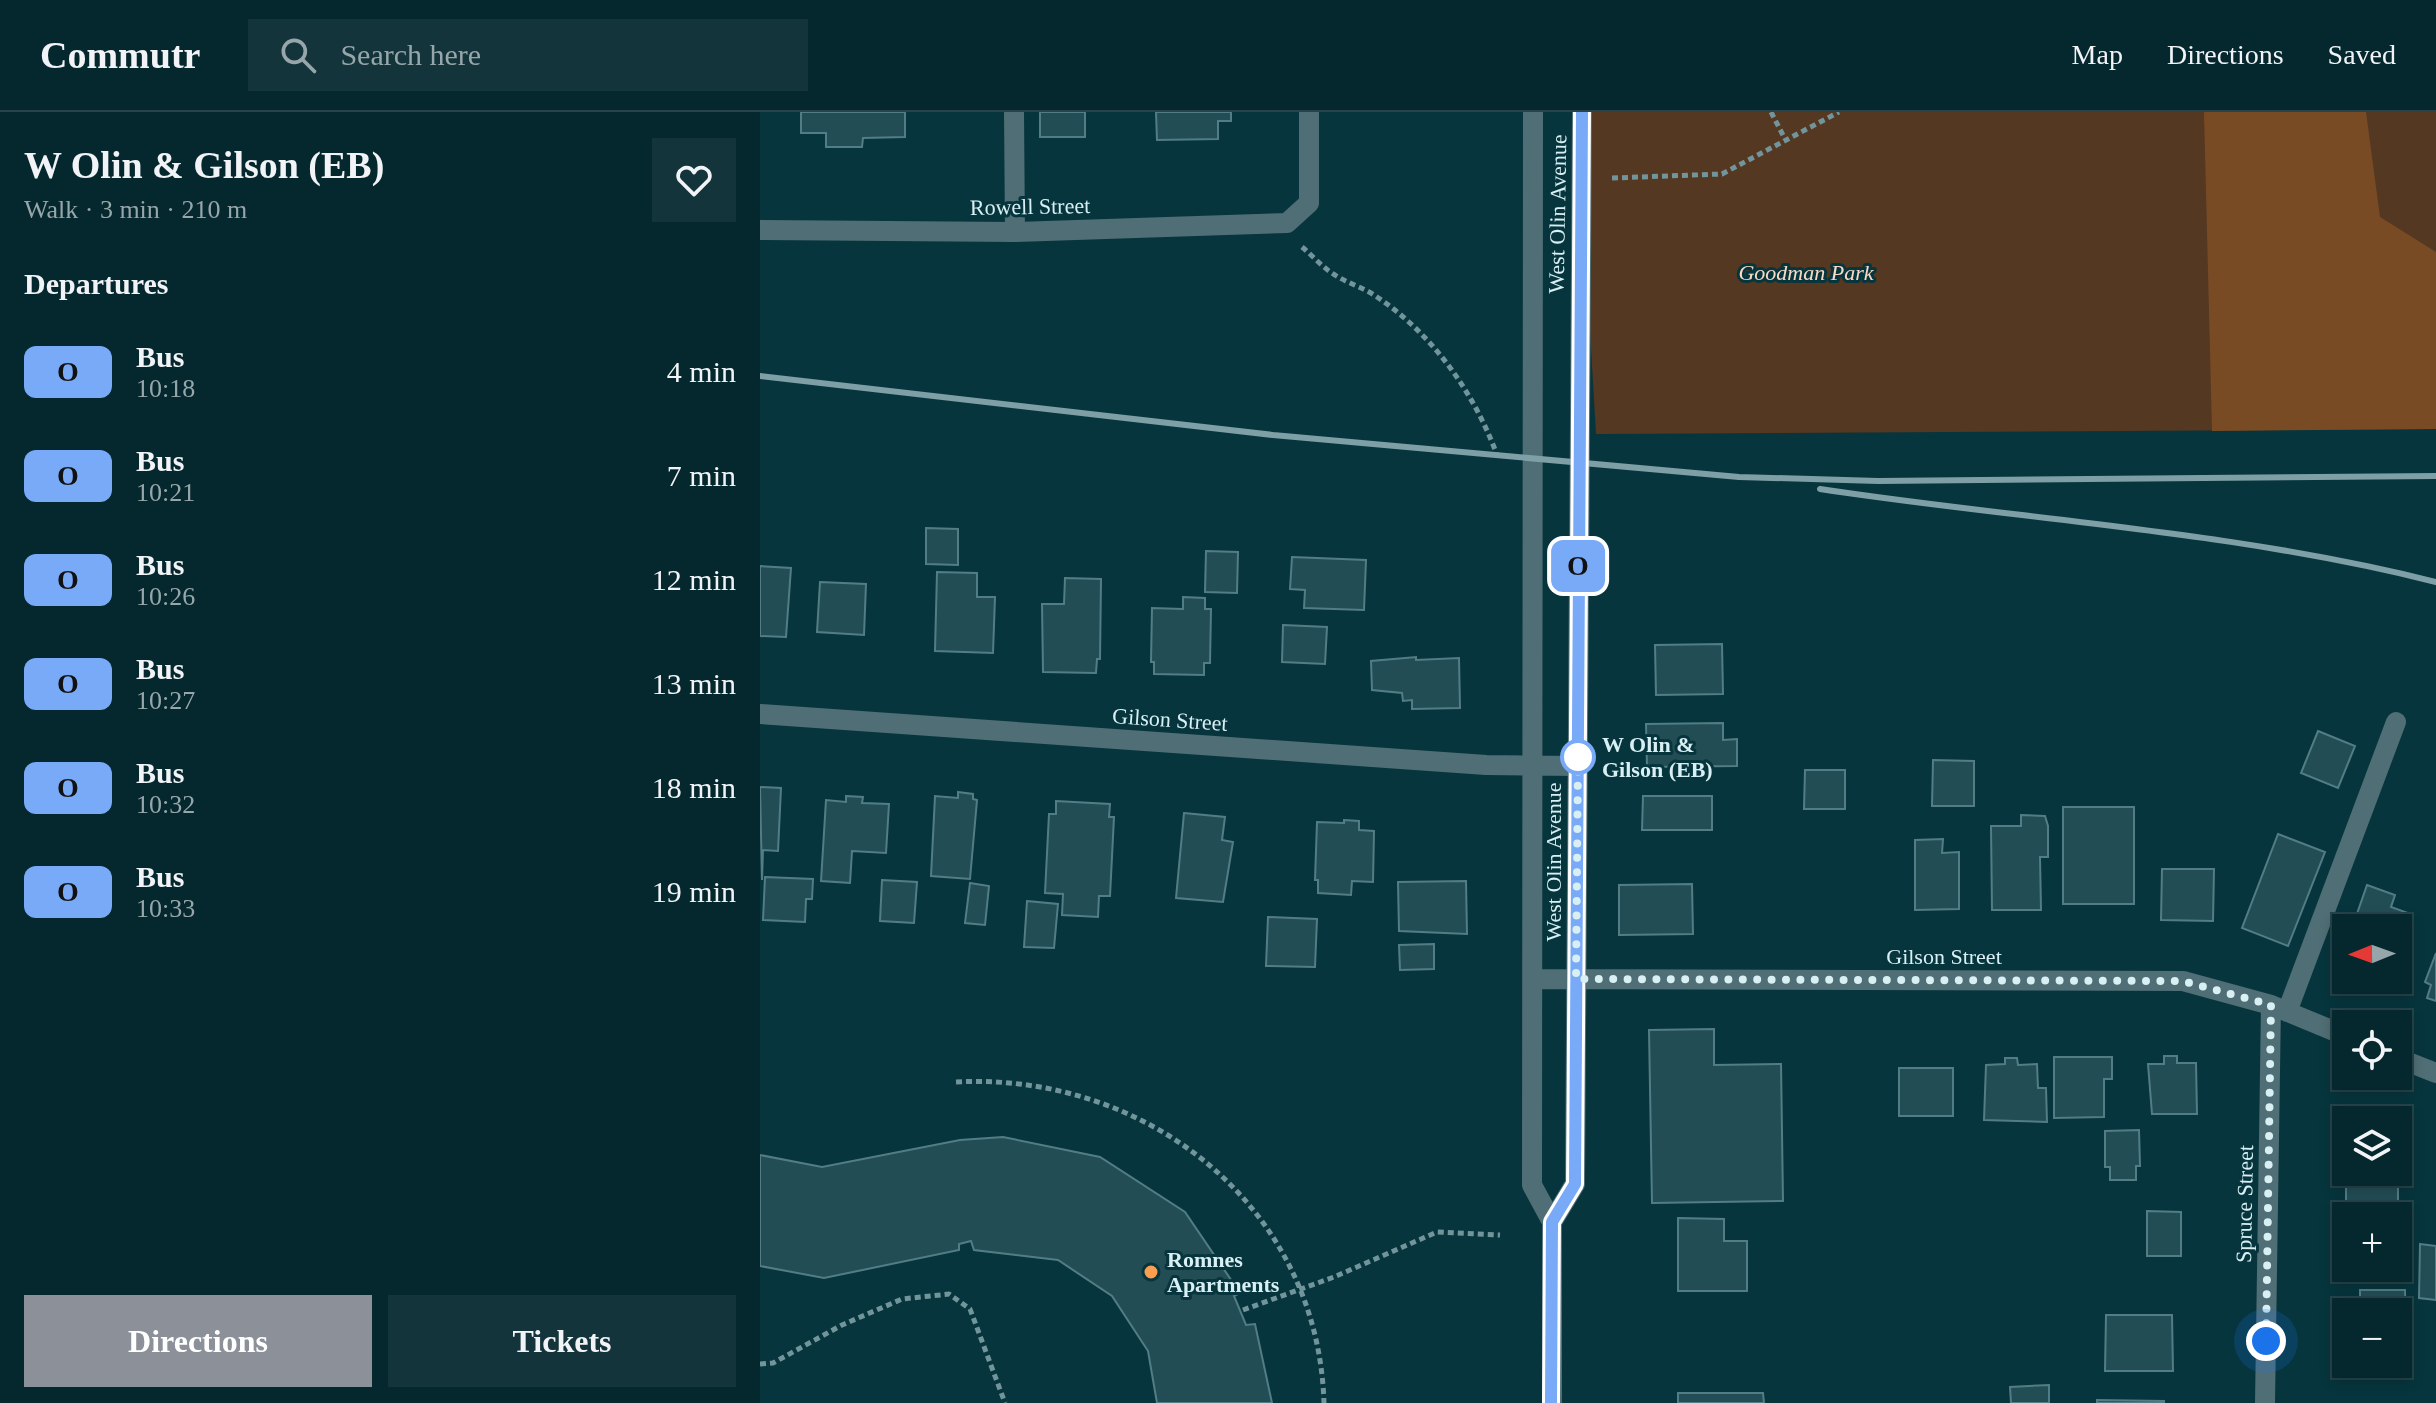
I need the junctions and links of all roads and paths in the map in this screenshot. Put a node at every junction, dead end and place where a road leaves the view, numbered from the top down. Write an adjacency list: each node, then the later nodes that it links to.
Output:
1 (1014, 112): 11 (street)
2 (1309, 112): 9 (street, Rowell Street)
3 (1533, 112): 15 (street, West Olin Avenue)
4 (1582, 112): 16 (street, West Olin Avenue)
5 (1771, 112): 7 (path)
6 (1839, 112): 7 (path)
7 (1785, 139): 8 (path)
8 (1607, 178)
9 (1274, 223): 11 (street, Rowell Street); 12 (path)
10 (760, 230): 11 (street, Rowell Street)
11 (1015, 232)
12 (1497, 455)
13 (760, 714): 15 (street, Gilson Street)
14 (2396, 722): 19 (street, Spruce Street)
15 (1533, 765): 16 (street, Gilson Street); 17 (street, West Olin Avenue)
16 (1578, 766): 18 (street, West Olin Avenue)
17 (1533, 979): 18 (street, Gilson Street); 24 (street, West Olin Avenue)
18 (1576, 979): 19 (street, Gilson Street); 24 (street, West Olin Avenue)
19 (2279, 1008): 20 (street, Gilson Street); 32 (street, Spruce Street)
20 (2332, 1030)
21 (2412, 1064): 22 (street)
22 (2436, 1073)
23 (956, 1082): 26 (path)
24 (1552, 1222): 31 (street, West Olin Avenue)
25 (1500, 1235): 26 (path)
26 (1298, 1289): 27 (path); 30 (path)
27 (1243, 1310)
28 (760, 1364): 29 (path)
29 (1005, 1403)
30 (1324, 1403)
31 (1552, 1403)
32 (2265, 1403)

